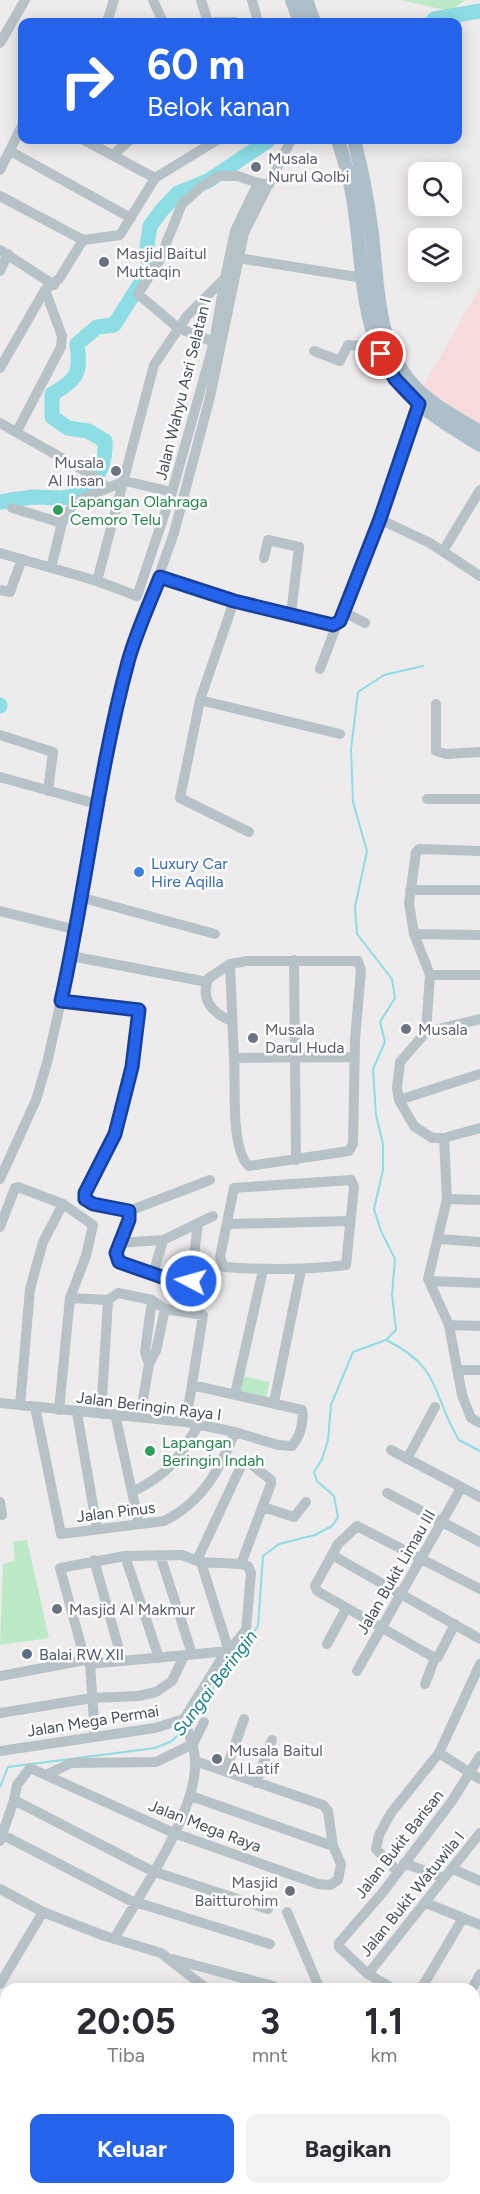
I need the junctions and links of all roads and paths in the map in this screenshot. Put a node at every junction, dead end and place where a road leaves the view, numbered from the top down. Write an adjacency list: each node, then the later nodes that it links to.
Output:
1 (26, 0): 14 (street)
2 (114, 0): 8 (street)
3 (153, 0): 9 (street)
4 (201, 0): 10 (street)
5 (252, 0): 11 (street)
6 (292, 0): 12 (main road)
7 (306, 0): 13 (main road)
8 (108, 18)
9 (162, 18)
10 (207, 18)
11 (257, 18)
12 (299, 18)
13 (313, 18)
14 (0, 43)
15 (18, 134): 22 (street)
16 (92, 144): 23 (street)
17 (125, 144): 23 (street)
18 (211, 144): 26 (street)
19 (289, 144): 28 (street)
20 (340, 144): 24 (main road)
21 (354, 144): 24 (main road)
22 (10, 151): 25 (street); 30 (street)
23 (113, 155): 26 (street)
24 (353, 167): 36 (main road); 46 (main road)
25 (0, 170)
26 (154, 178): 30 (street)
27 (258, 183): 28 (street); 35 (street, Jalan Wahyu Asri Selatan I); 38 (street)
28 (269, 185): 33 (street)
29 (0, 196): 31 (street)
30 (131, 218): 31 (street)
31 (83, 240): 37 (street)
32 (4, 252): 34 (street); 37 (street)
33 (238, 258): 36 (street); 61 (street)
34 (0, 271)
35 (225, 278): 38 (street); 39 (street, Jalan Wahyu Asri Selatan I)
36 (363, 278): 40 (main road)
37 (49, 288): 42 (street); 45 (street)
38 (178, 328): 39 (street); 48 (street)
39 (214, 342): 51 (street, Jalan Wahyu Asri Selatan I)
40 (376, 342): 41 (street); 43 (main road)
41 (314, 351)
42 (0, 368)
43 (419, 404): 47 (main road); 53 (street)
44 (0, 423): 45 (street)
45 (17, 431): 49 (street)
46 (480, 432)
47 (480, 446)
48 (125, 481): 49 (street); 51 (street); 62 (street)
49 (108, 488): 54 (street)
50 (480, 490): 55 (street)
51 (172, 492): 62 (street, Jalan Wahyu Asri Selatan I)
52 (12, 508): 54 (street)
53 (380, 519): 55 (street); 65 (street)
54 (62, 523): 59 (street)
55 (443, 551): 60 (street)
56 (0, 553): 58 (street, Jalan Wahyu Asri Selatan I)
57 (264, 558): 66 (street)
58 (22, 559): 59 (street, Jalan Wahyu Asri Selatan I); 63 (street)
59 (51, 568): 62 (street, Jalan Wahyu Asri Selatan I)
60 (480, 576)
61 (160, 577): 64 (street); 79 (street)
62 (97, 581)
63 (0, 590)
64 (234, 601): 66 (street); 70 (street)
65 (344, 612): 67 (street); 68 (street)
66 (291, 614): 68 (street)
67 (365, 623)
68 (337, 624): 69 (street)
69 (320, 669)
70 (200, 700): 72 (street); 80 (street)
71 (436, 704): 74 (street)
72 (340, 734)
73 (0, 735): 76 (street)
74 (480, 752)
75 (0, 777): 76 (street)
76 (48, 791): 79 (street)
77 (480, 799): 78 (street)
78 (427, 800)
79 (97, 804): 84 (street)
80 (249, 832)
81 (480, 851): 82 (street)
82 (410, 890): 83 (street); 88 (street)
83 (480, 890)
84 (83, 898): 86 (street); 87 (street)
85 (0, 911): 86 (street)
86 (77, 930): 90 (street)
87 (215, 934)
88 (414, 934): 89 (street); 93 (street)
89 (480, 935)
90 (71, 956): 95 (street); 96 (street)
91 (294, 960): 92 (street); 100 (street); 101 (street)
92 (230, 964): 95 (street); 98 (street)
93 (430, 975): 94 (street); 99 (street)
94 (480, 975)
95 (207, 982): 98 (street)
96 (61, 1001): 107 (street); 114 (street)
97 (480, 1019): 99 (street)
98 (232, 1021): 102 (street)
99 (426, 1032): 104 (street)
100 (294, 1057): 101 (street); 102 (street); 108 (street)
101 (354, 1057): 108 (street)
102 (234, 1058): 108 (street)
103 (480, 1074): 104 (street)
104 (399, 1100): 106 (street)
105 (480, 1128): 106 (street)
106 (444, 1138): 111 (street)
107 (5, 1154): 109 (street)
108 (296, 1160)
109 (0, 1179)
110 (210, 1180): 114 (street)
111 (447, 1199): 112 (street); 120 (street)
112 (480, 1200)
113 (63, 1204): 119 (street); 129 (street); 142 (street)
114 (129, 1211): 123 (street)
115 (213, 1216): 117 (street)
116 (350, 1221): 118 (street); 118 (street); 125 (street)
117 (198, 1223): 121 (street); 126 (street)
118 (229, 1224): 124 (street)
119 (0, 1227)
120 (439, 1239): 122 (street); 127 (street)
121 (163, 1240): 123 (street); 126 (street)
122 (480, 1242)
123 (118, 1243): 126 (street)
124 (263, 1270): 125 (street); 139 (street)
125 (301, 1270): 140 (street)
126 (153, 1274)
127 (429, 1281): 128 (street); 133 (street)
128 (480, 1283)
129 (70, 1298): 130 (street); 145 (street)
130 (108, 1300): 131 (street); 147 (street)
131 (152, 1300): 132 (street); 135 (street)
132 (165, 1309): 135 (street); 138 (street)
133 (449, 1325): 134 (street); 136 (street)
134 (480, 1326)
135 (149, 1364): 149 (street)
136 (457, 1370): 137 (street); 151 (street)
137 (480, 1370)
138 (192, 1385): 139 (street); 150 (street)
139 (235, 1394): 140 (street)
140 (273, 1402): 153 (street, Jalan Beringin Raya I)
141 (0, 1403): 142 (street, Jalan Beringin Raya I)
142 (20, 1405): 143 (street, Jalan Beringin Raya I)
143 (35, 1407): 145 (street, Jalan Beringin Raya I); 166 (street, Jalan Pinus)
144 (435, 1407): 155 (street)
145 (59, 1410): 146 (street, Jalan Beringin Raya I)
146 (77, 1413): 147 (street, Jalan Beringin Raya I); 166 (street)
147 (101, 1414): 148 (street, Jalan Beringin Raya I)
148 (115, 1414): 149 (street, Jalan Beringin Raya I); 157 (street)
149 (140, 1417): 150 (street, Jalan Beringin Raya I)
150 (186, 1422): 152 (street, Jalan Beringin Raya I)
151 (480, 1423)
152 (199, 1425): 153 (street, Jalan Beringin Raya I); 157 (street)
153 (235, 1432): 165 (street, Jalan Pinus)
154 (391, 1450): 155 (street)
155 (407, 1459): 156 (street)
156 (461, 1488): 159 (street); 164 (street, Jalan Bukit Limau III)
157 (132, 1492): 165 (street)
158 (387, 1493): 164 (street)
159 (480, 1497)
160 (0, 1502): 163 (street)
161 (306, 1502): 162 (street)
162 (263, 1507): 173 (street); 174 (street)
163 (2, 1515)
164 (442, 1522): 167 (street); 171 (street, Jalan Bukit Limau III)
165 (139, 1524): 166 (street, Jalan Pinus)
166 (97, 1528)
167 (480, 1542)
168 (160, 1555): 170 (street); 173 (street); 183 (street)
169 (332, 1555): 171 (street); 176 (street); 177 (street)
170 (126, 1556): 172 (street); 184 (street)
171 (420, 1559): 175 (street); 176 (street, Jalan Bukit Limau III)
172 (94, 1560): 186 (street); 187 (street)
173 (200, 1562): 174 (street); 182 (street)
174 (241, 1564): 182 (street, Jalan Mega Permai)
175 (480, 1589)
176 (402, 1594): 178 (street); 179 (street, Jalan Bukit Limau III)
177 (346, 1609): 179 (street); 181 (street)
178 (454, 1624): 180 (street); 185 (street)
179 (381, 1629): 185 (street); 189 (street, Jalan Bukit Limau III)
180 (480, 1639)
181 (327, 1644)
182 (227, 1652): 183 (street); 194 (street, Jalan Mega Permai)
183 (188, 1655): 184 (street); 192 (street)
184 (159, 1658): 186 (street)
185 (435, 1658): 191 (street)
186 (122, 1660): 187 (street)
187 (88, 1662): 190 (street); 192 (street)
188 (480, 1664): 201 (street)
189 (357, 1671)
190 (0, 1676)
191 (425, 1684)
192 (92, 1698): 193 (street); 197 (street)
193 (0, 1713)
194 (184, 1719): 197 (street, Jalan Mega Permai); 199 (street)
195 (244, 1719): 204 (street)
196 (204, 1722): 199 (street)
197 (95, 1736): 200 (street, Jalan Mega Permai)
198 (272, 1740): 207 (street)
199 (193, 1744): 203 (street); 205 (street)
200 (0, 1751)
201 (439, 1753): 206 (street); 214 (street)
202 (480, 1756): 206 (street, Jalan Bukit Barisan)
203 (195, 1761): 204 (street); 208 (street)
204 (226, 1770): 207 (street)
205 (46, 1774): 209 (street, Jalan Mega Raya); 210 (street, Jalan Mega Raya)
206 (476, 1776): 214 (street, Jalan Bukit Barisan)
207 (256, 1783): 213 (street)
208 (191, 1796): 210 (street); 213 (street)
209 (14, 1800): 212 (street); 216 (street)
210 (174, 1833): 213 (street, Jalan Mega Raya); 216 (street)
211 (480, 1833): 215 (street, Jalan Bukit Watuwila I)
212 (1, 1838): 220 (street)
213 (333, 1846)
214 (401, 1868): 217 (street); 230 (street, Jalan Bukit Barisan)
215 (453, 1869): 217 (street, Jalan Bukit Watuwila I); 218 (street)
216 (152, 1872): 220 (street); 222 (street)
217 (444, 1878): 221 (street, Jalan Bukit Watuwila I)
218 (480, 1881)
219 (0, 1889): 223 (street)
220 (136, 1901): 227 (street); 228 (street)
221 (426, 1903): 225 (street); 230 (street, Jalan Bukit Watuwila I)
222 (268, 1909)
223 (43, 1912): 227 (street); 232 (street)
224 (287, 1912): 236 (street)
225 (463, 1918): 226 (street); 238 (street)
226 (480, 1925)
227 (114, 1939): 229 (street)
228 (270, 1944)
229 (172, 1958): 231 (street); 233 (street)
230 (368, 1974): 237 (street)
231 (255, 1980): 234 (street); 235 (street)
232 (1, 1983)
233 (200, 1983)
234 (252, 1983)
235 (264, 1983)
236 (317, 1983)
237 (384, 1983)
238 (425, 1983)

